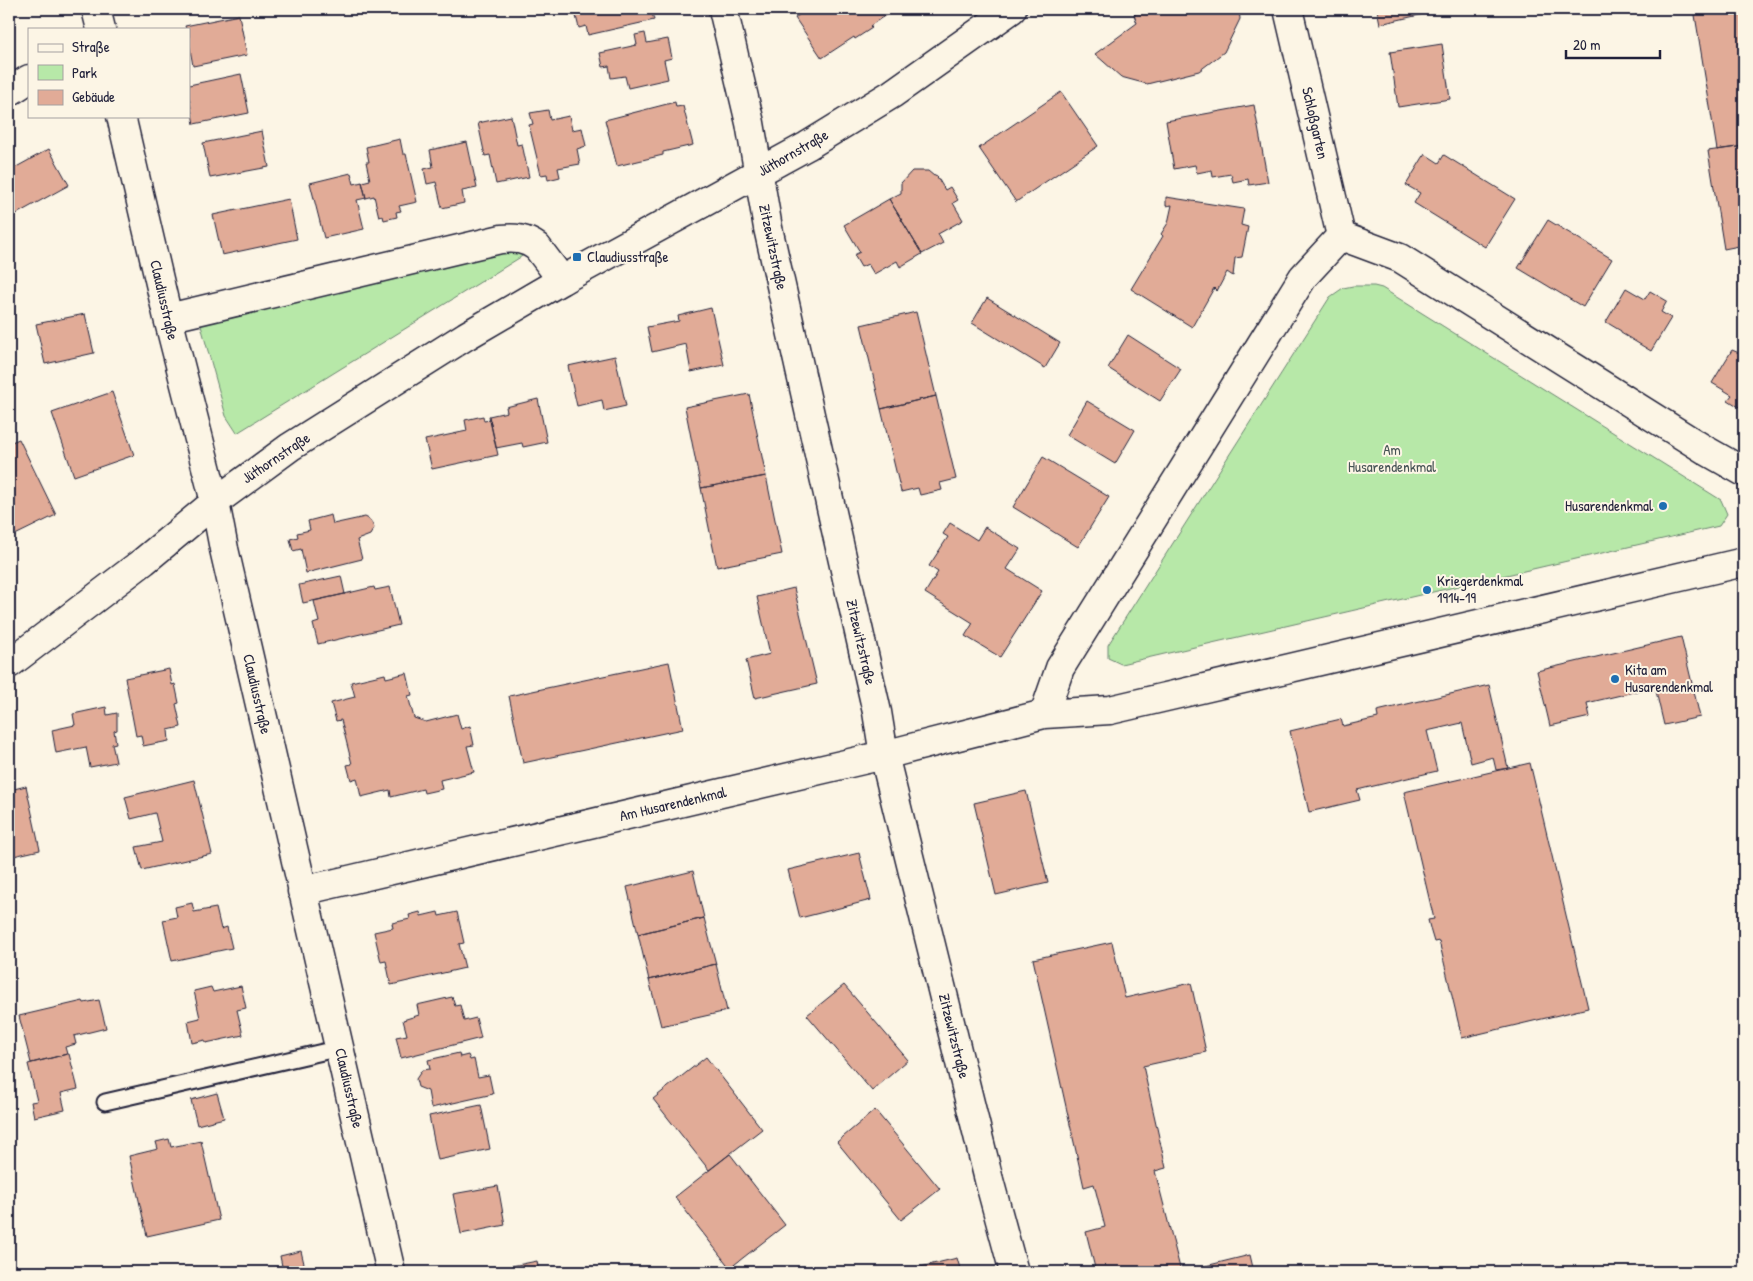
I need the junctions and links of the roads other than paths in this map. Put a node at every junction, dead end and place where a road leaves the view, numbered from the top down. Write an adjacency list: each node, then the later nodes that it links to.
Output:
1 (96, 9): 5 (street)
2 (723, 9): 9 (street, Zitzewitzstraße)
3 (1012, 9): 9 (street, Jüthornstraße)
4 (1288, 9): 10 (street, Schloßgarten)
5 (101, 28)
6 (28, 81): 7 (street)
7 (9, 92)
8 (121, 118): 12 (street, Claudiusstraße)
9 (758, 174): 11 (street, Jüthornstraße); 18 (street, Zitzewitzstraße)
10 (1341, 236): 13 (street); 17 (street)
11 (562, 280): 12 (street); 14 (street, Jüthornstraße)
12 (168, 318): 14 (street, Claudiusstraße)
13 (1744, 472)
14 (215, 502): 16 (street, Jüthornstraße); 19 (street, Claudiusstraße)
15 (1744, 562): 17 (street, Am Husarendenkmal)
16 (9, 664)
17 (1044, 714): 18 (street, Am Husarendenkmal)
18 (884, 755): 19 (street, Am Husarendenkmal); 23 (street, Zitzewitzstraße)
19 (302, 891): 20 (street, Claudiusstraße)
20 (340, 1048): 21 (lane); 22 (street, Claudiusstraße)
21 (105, 1102)
22 (391, 1272)
23 (1014, 1272)

